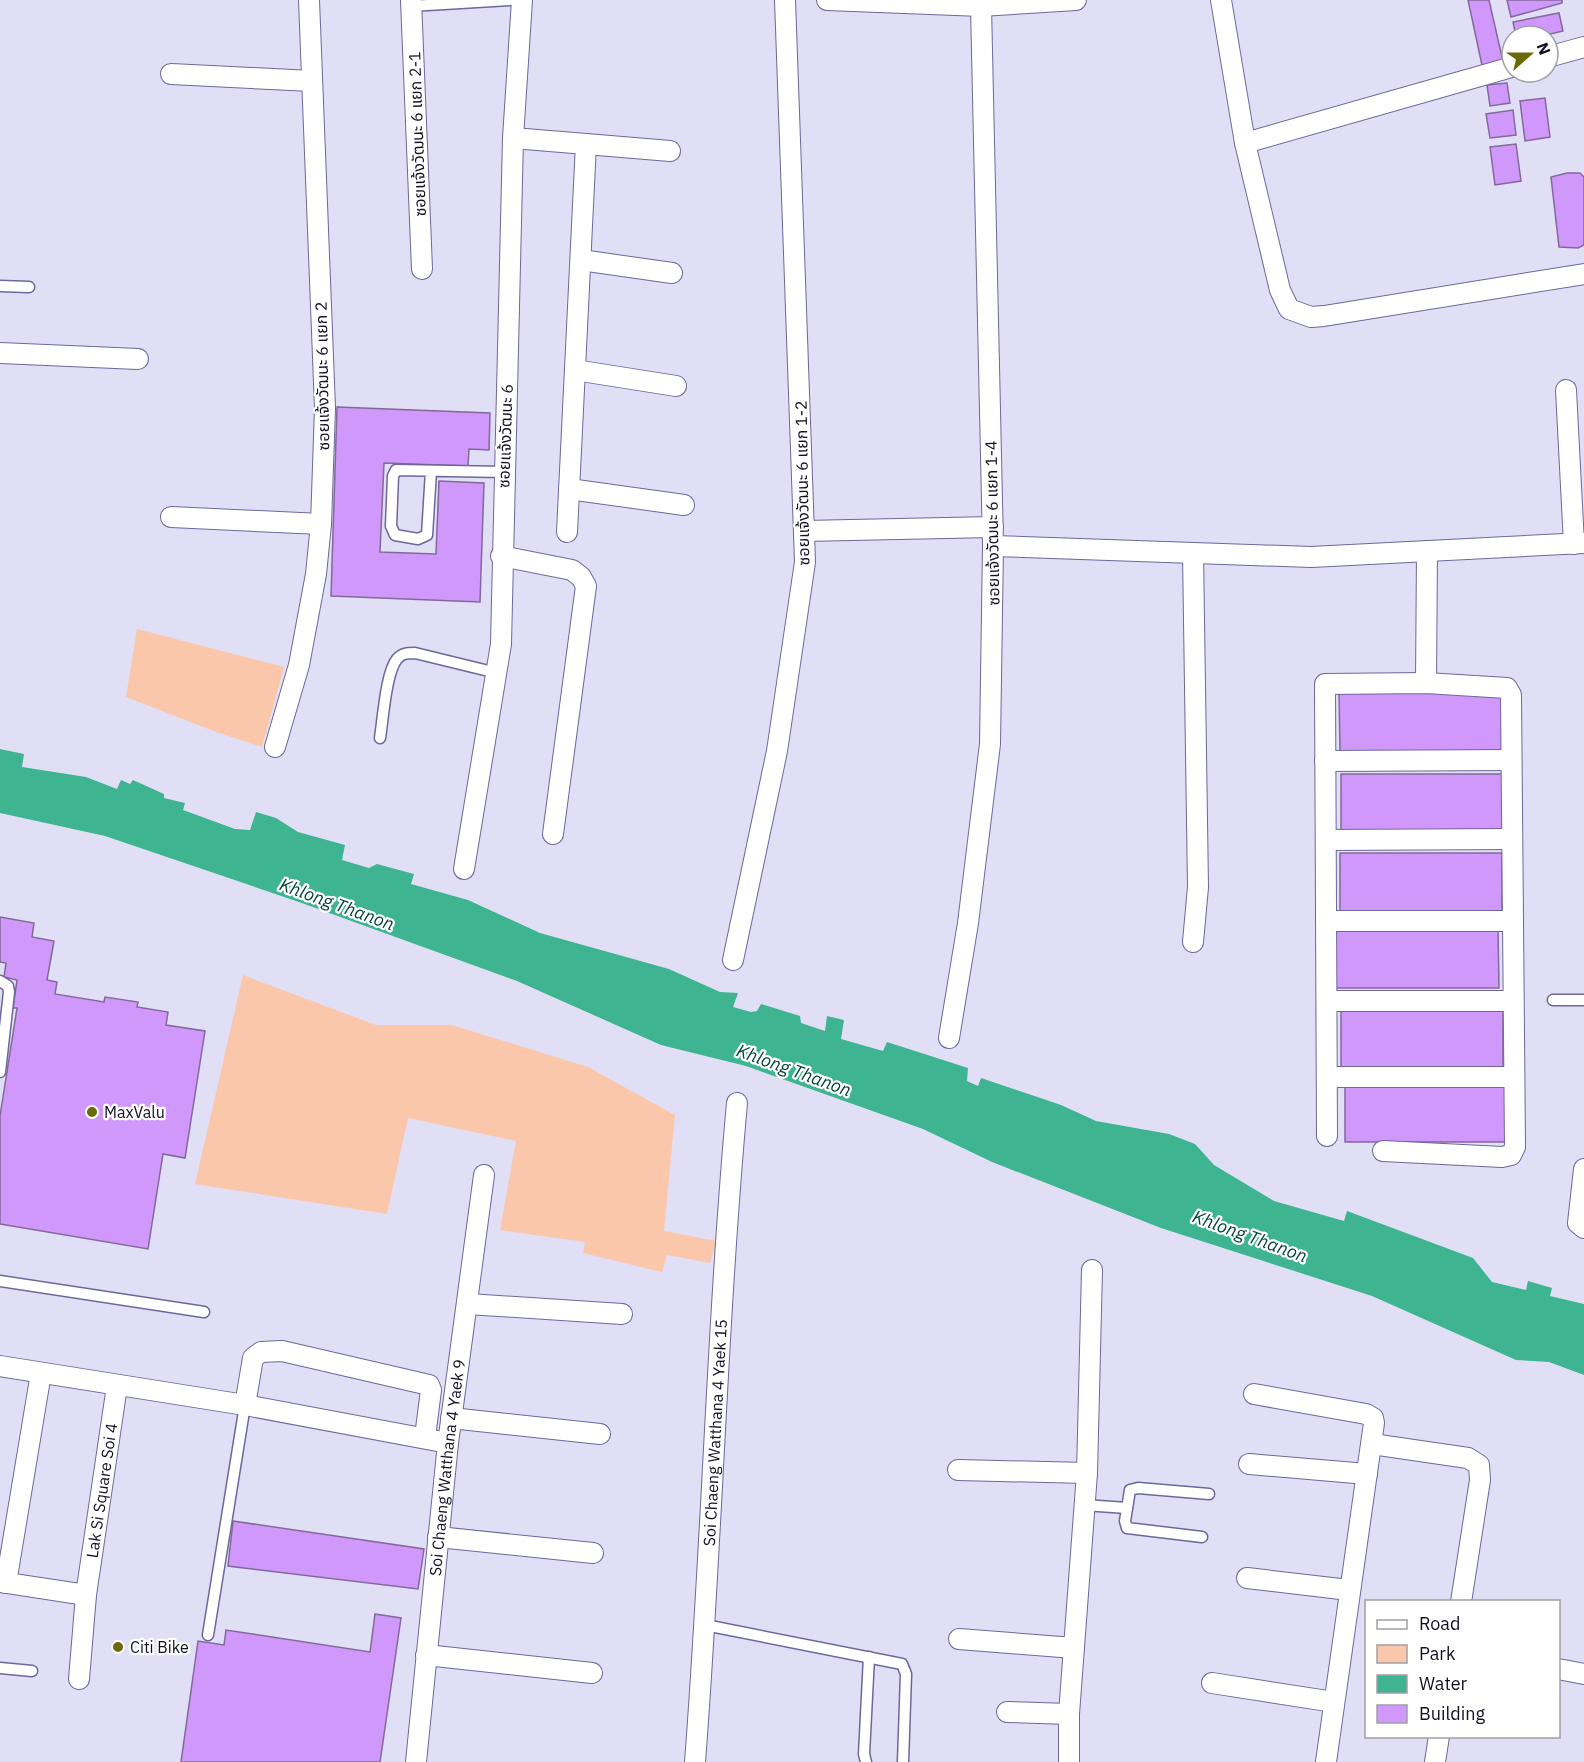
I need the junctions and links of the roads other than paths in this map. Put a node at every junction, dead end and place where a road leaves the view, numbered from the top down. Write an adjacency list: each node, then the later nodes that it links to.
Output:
1 (309, 0): 14 (street, ซอยแจ้งวัฒนะ 6 แยก 2)
2 (510, 0): 8 (lane)
3 (522, 0): 15 (street, ซอยแจ้งวัฒนะ 6)
4 (785, 0): 36 (street, ซอยแจ้งวัฒนะ 6 แยก 1-2)
5 (827, 0): 9 (street)
6 (1076, 0): 9 (street)
7 (1221, 0): 16 (street)
8 (411, 3): 20 (street, ซอยแจ้งวัฒนะ 6 แยก 2-1)
9 (981, 6): 38 (street, ซอยแจ้งวัฒนะ 6 แยก 1-4)
10 (1584, 47): 11 (street)
11 (1560, 54)
12 (1500, 70): 16 (street)
13 (171, 74): 14 (street)
14 (312, 81): 35 (street, ซอยแจ้งวัฒนะ 6 แยก 2)
15 (513, 138): 17 (street); 31 (street, ซอยแจ้งวัฒนะ 6)
16 (1245, 142): 22 (street)
17 (586, 144): 18 (street); 19 (street)
18 (670, 151)
19 (580, 260): 21 (street); 27 (street)
20 (422, 269)
21 (672, 273)
22 (1584, 274)
23 (0, 286): 24 (lane)
24 (29, 287)
25 (0, 353): 26 (street)
26 (138, 359)
27 (575, 370): 28 (street); 32 (street)
28 (676, 386)
29 (1566, 390): 39 (street)
30 (431, 471): 30 (lane); 31 (lane)
31 (504, 472): 42 (street, ซอยแจ้งวัฒนะ 6)
32 (569, 489): 33 (street); 37 (street)
33 (684, 505)
34 (171, 517): 35 (street)
35 (321, 524): 46 (street, ซอยแจ้งวัฒนะ 6 แยก 2)
36 (804, 531): 38 (street); 56 (street, ซอยแจ้งวัฒนะ 6 แยก 1-2)
37 (567, 532)
38 (993, 537): 41 (street); 63 (street, ซอยแจ้งวัฒนะ 6 แยก 1-4)
39 (1579, 543): 40 (street)
40 (1427, 551): 41 (street); 44 (street)
41 (1193, 553): 55 (street)
42 (501, 556): 43 (street, ซอยแจ้งวัฒนะ 6); 49 (street)
43 (497, 673): 45 (lane); 52 (street, ซอยแจ้งวัฒนะ 6)
44 (1426, 683): 47 (street); 48 (street)
45 (380, 738)
46 (275, 747)
47 (1511, 760): 48 (street); 50 (street)
48 (1325, 761): 51 (street)
49 (553, 834)
50 (1512, 839): 51 (street); 54 (street)
51 (1326, 840): 53 (street)
52 (464, 869)
53 (1326, 921): 54 (street); 60 (street)
54 (1513, 921): 61 (street)
55 (1193, 942)
56 (733, 960)
57 (0, 981): 62 (lane)
58 (1553, 1000): 59 (lane)
59 (1584, 1000)
60 (1327, 1001): 61 (street); 65 (street)
61 (1513, 1001): 66 (street)
62 (3, 1031): 64 (lane)
63 (949, 1038)
64 (0, 1072)
65 (1328, 1077): 66 (street); 68 (street)
66 (1514, 1077): 69 (street)
67 (737, 1103): 103 (street, Soi Chaeng Watthana 4 Yaek 15)
68 (1327, 1136)
69 (1383, 1151)
70 (1584, 1168): 72 (street)
71 (484, 1175): 75 (street, Soi Chaeng Watthana 4 Yaek 9)
72 (1584, 1228)
73 (1092, 1270): 90 (street)
74 (0, 1281): 76 (lane)
75 (468, 1304): 77 (street); 83 (street, Soi Chaeng Watthana 4 Yaek 9)
76 (204, 1312)
77 (622, 1314)
78 (0, 1366): 79 (street)
79 (41, 1373): 80 (street); 99 (street)
80 (117, 1386): 82 (street); 101 (street, Lak Si Square Soi 4)
81 (1254, 1394): 87 (street)
82 (245, 1405): 85 (street); 85 (street); 104 (lane)
83 (451, 1418): 84 (street); 86 (street, Soi Chaeng Watthana 4 Yaek 9)
84 (600, 1434)
85 (425, 1437): 86 (street)
86 (448, 1443): 95 (street, Soi Chaeng Watthana 4 Yaek 9)
87 (1372, 1444): 91 (street); 102 (street)
88 (1249, 1464): 91 (street)
89 (958, 1470): 90 (street)
90 (1087, 1473): 93 (street)
91 (1367, 1474): 100 (street)
92 (1209, 1494): 94 (lane)
93 (1084, 1505): 94 (lane); 106 (street)
94 (1127, 1508): 96 (lane)
95 (438, 1537): 97 (street); 107 (street, Soi Chaeng Watthana 4 Yaek 9)
96 (1202, 1537)
97 (593, 1553)
98 (1247, 1578): 100 (street)
99 (3, 1583): 101 (street)
100 (1349, 1590): 116 (street)
101 (86, 1595): 114 (street, Lak Si Square Soi 4)
102 (1461, 1600)
103 (705, 1625): 108 (lane); 121 (street, Soi Chaeng Watthana 4 Yaek 15)
104 (208, 1635)
105 (959, 1639): 106 (street)
106 (1074, 1648): 118 (street)
107 (426, 1655): 112 (street); 120 (street, Soi Chaeng Watthana 4 Yaek 9)
108 (869, 1658): 122 (lane); 123 (lane)
109 (0, 1668): 111 (lane)
110 (1560, 1669): 113 (street)
111 (32, 1671)
112 (592, 1673)
113 (1584, 1674)
114 (79, 1679)
115 (1212, 1683): 116 (street)
116 (1334, 1702): 125 (street)
117 (1007, 1712): 118 (street)
118 (1069, 1714): 124 (street)
119 (1439, 1738): 126 (street)
120 (416, 1762)
121 (694, 1762)
122 (866, 1762)
123 (903, 1762)
124 (1069, 1762)
125 (1326, 1762)
126 (1435, 1762)

